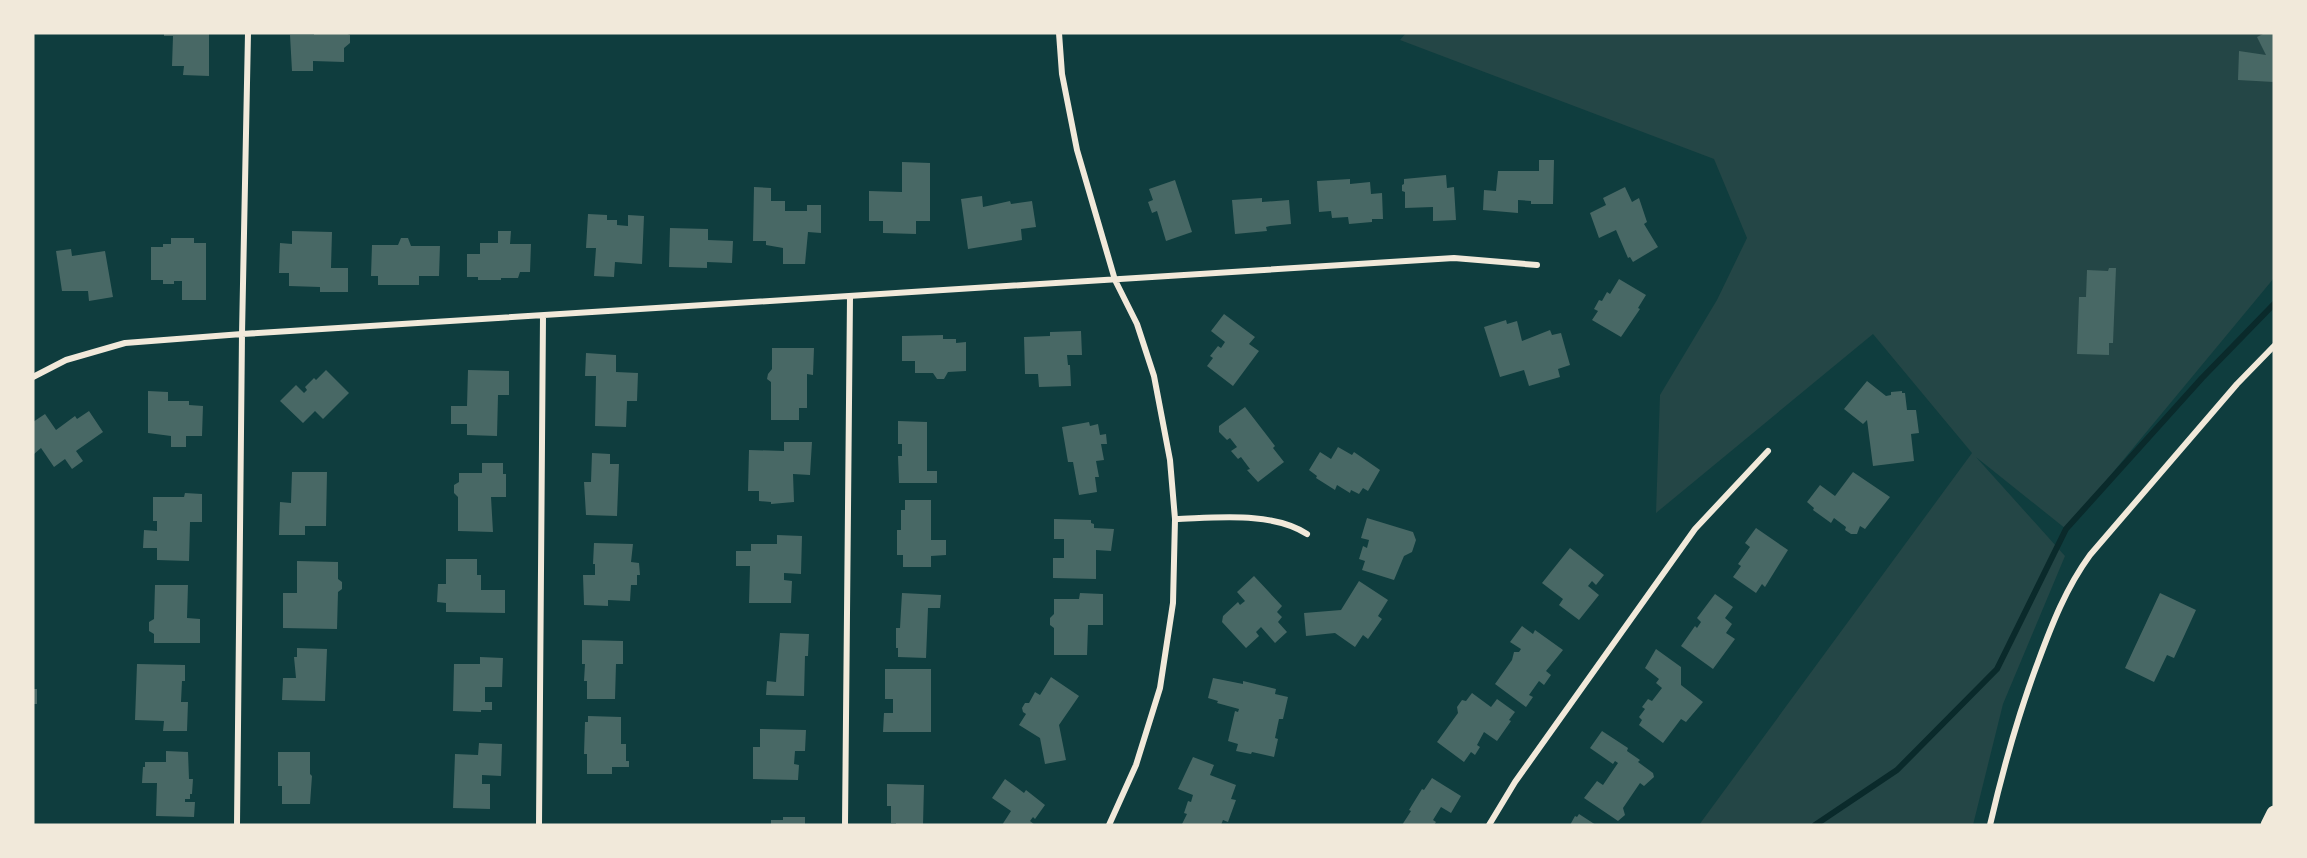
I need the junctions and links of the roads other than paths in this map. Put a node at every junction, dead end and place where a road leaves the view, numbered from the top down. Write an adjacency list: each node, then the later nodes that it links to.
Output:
1 (248, 33): 7 (street)
2 (1059, 33): 4 (street)
3 (1537, 265): 4 (street)
4 (1114, 280): 5 (street); 11 (street)
5 (850, 297): 6 (street); 16 (street)
6 (543, 316): 7 (street); 15 (street)
7 (242, 334): 9 (street); 14 (street)
8 (2274, 346): 19 (street)
9 (33, 377)
10 (1768, 451): 18 (street)
11 (1175, 519): 12 (street); 17 (street)
12 (1307, 534)
13 (2274, 813): 20 (highway)
14 (237, 825)
15 (539, 825)
16 (845, 825)
17 (1109, 825)
18 (1489, 825)
19 (1990, 825)
20 (2268, 825)

